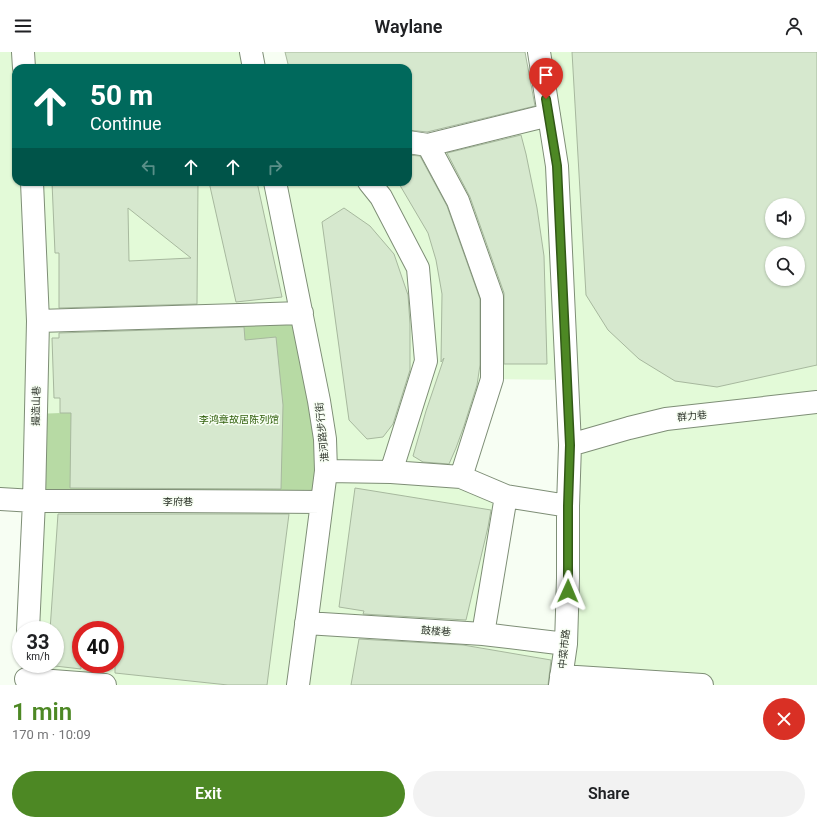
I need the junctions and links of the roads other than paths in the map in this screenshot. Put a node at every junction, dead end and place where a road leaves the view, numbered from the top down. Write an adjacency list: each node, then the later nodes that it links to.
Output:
1 (23, 52): 4 (street)
2 (251, 52): 5 (street)
3 (539, 52): 6 (street, 中菜市路)
4 (24, 64)
5 (253, 64)
6 (549, 115): 7 (street); 14 (street, 中菜市路)
7 (418, 144): 17 (street)
8 (32, 186): 12 (street, 撮造山巷)
9 (279, 186): 11 (street, 淮河路步行街)
10 (372, 186): 16 (street)
11 (302, 313): 12 (street); 15 (street, 淮河路步行街)
12 (38, 321): 20 (street, 撮造山巷)
13 (817, 402): 14 (street, 群力巷)
14 (570, 445): 22 (street, 中菜市路)
15 (326, 471): 16 (street); 21 (street, 淮河路步行街)
16 (391, 472): 17 (street)
17 (461, 477): 18 (street)
18 (506, 496): 22 (street); 25 (street)
19 (0, 499): 20 (street, 李府巷)
20 (34, 501): 21 (street, 李府巷); 23 (street, 撮造山巷)
21 (322, 502): 24 (street, 淮河路步行街)
22 (568, 506): 26 (street, 中菜市路)
23 (28, 621)
24 (306, 622): 25 (street, 鼓楼巷); 30 (street, 淮河路步行街)
25 (482, 634): 26 (street, 鼓楼巷)
26 (566, 644): 28 (street, 中菜市路)
27 (26, 676): 29 (street)
28 (561, 681): 31 (street)
29 (105, 685)
30 (298, 685)
31 (702, 685)

